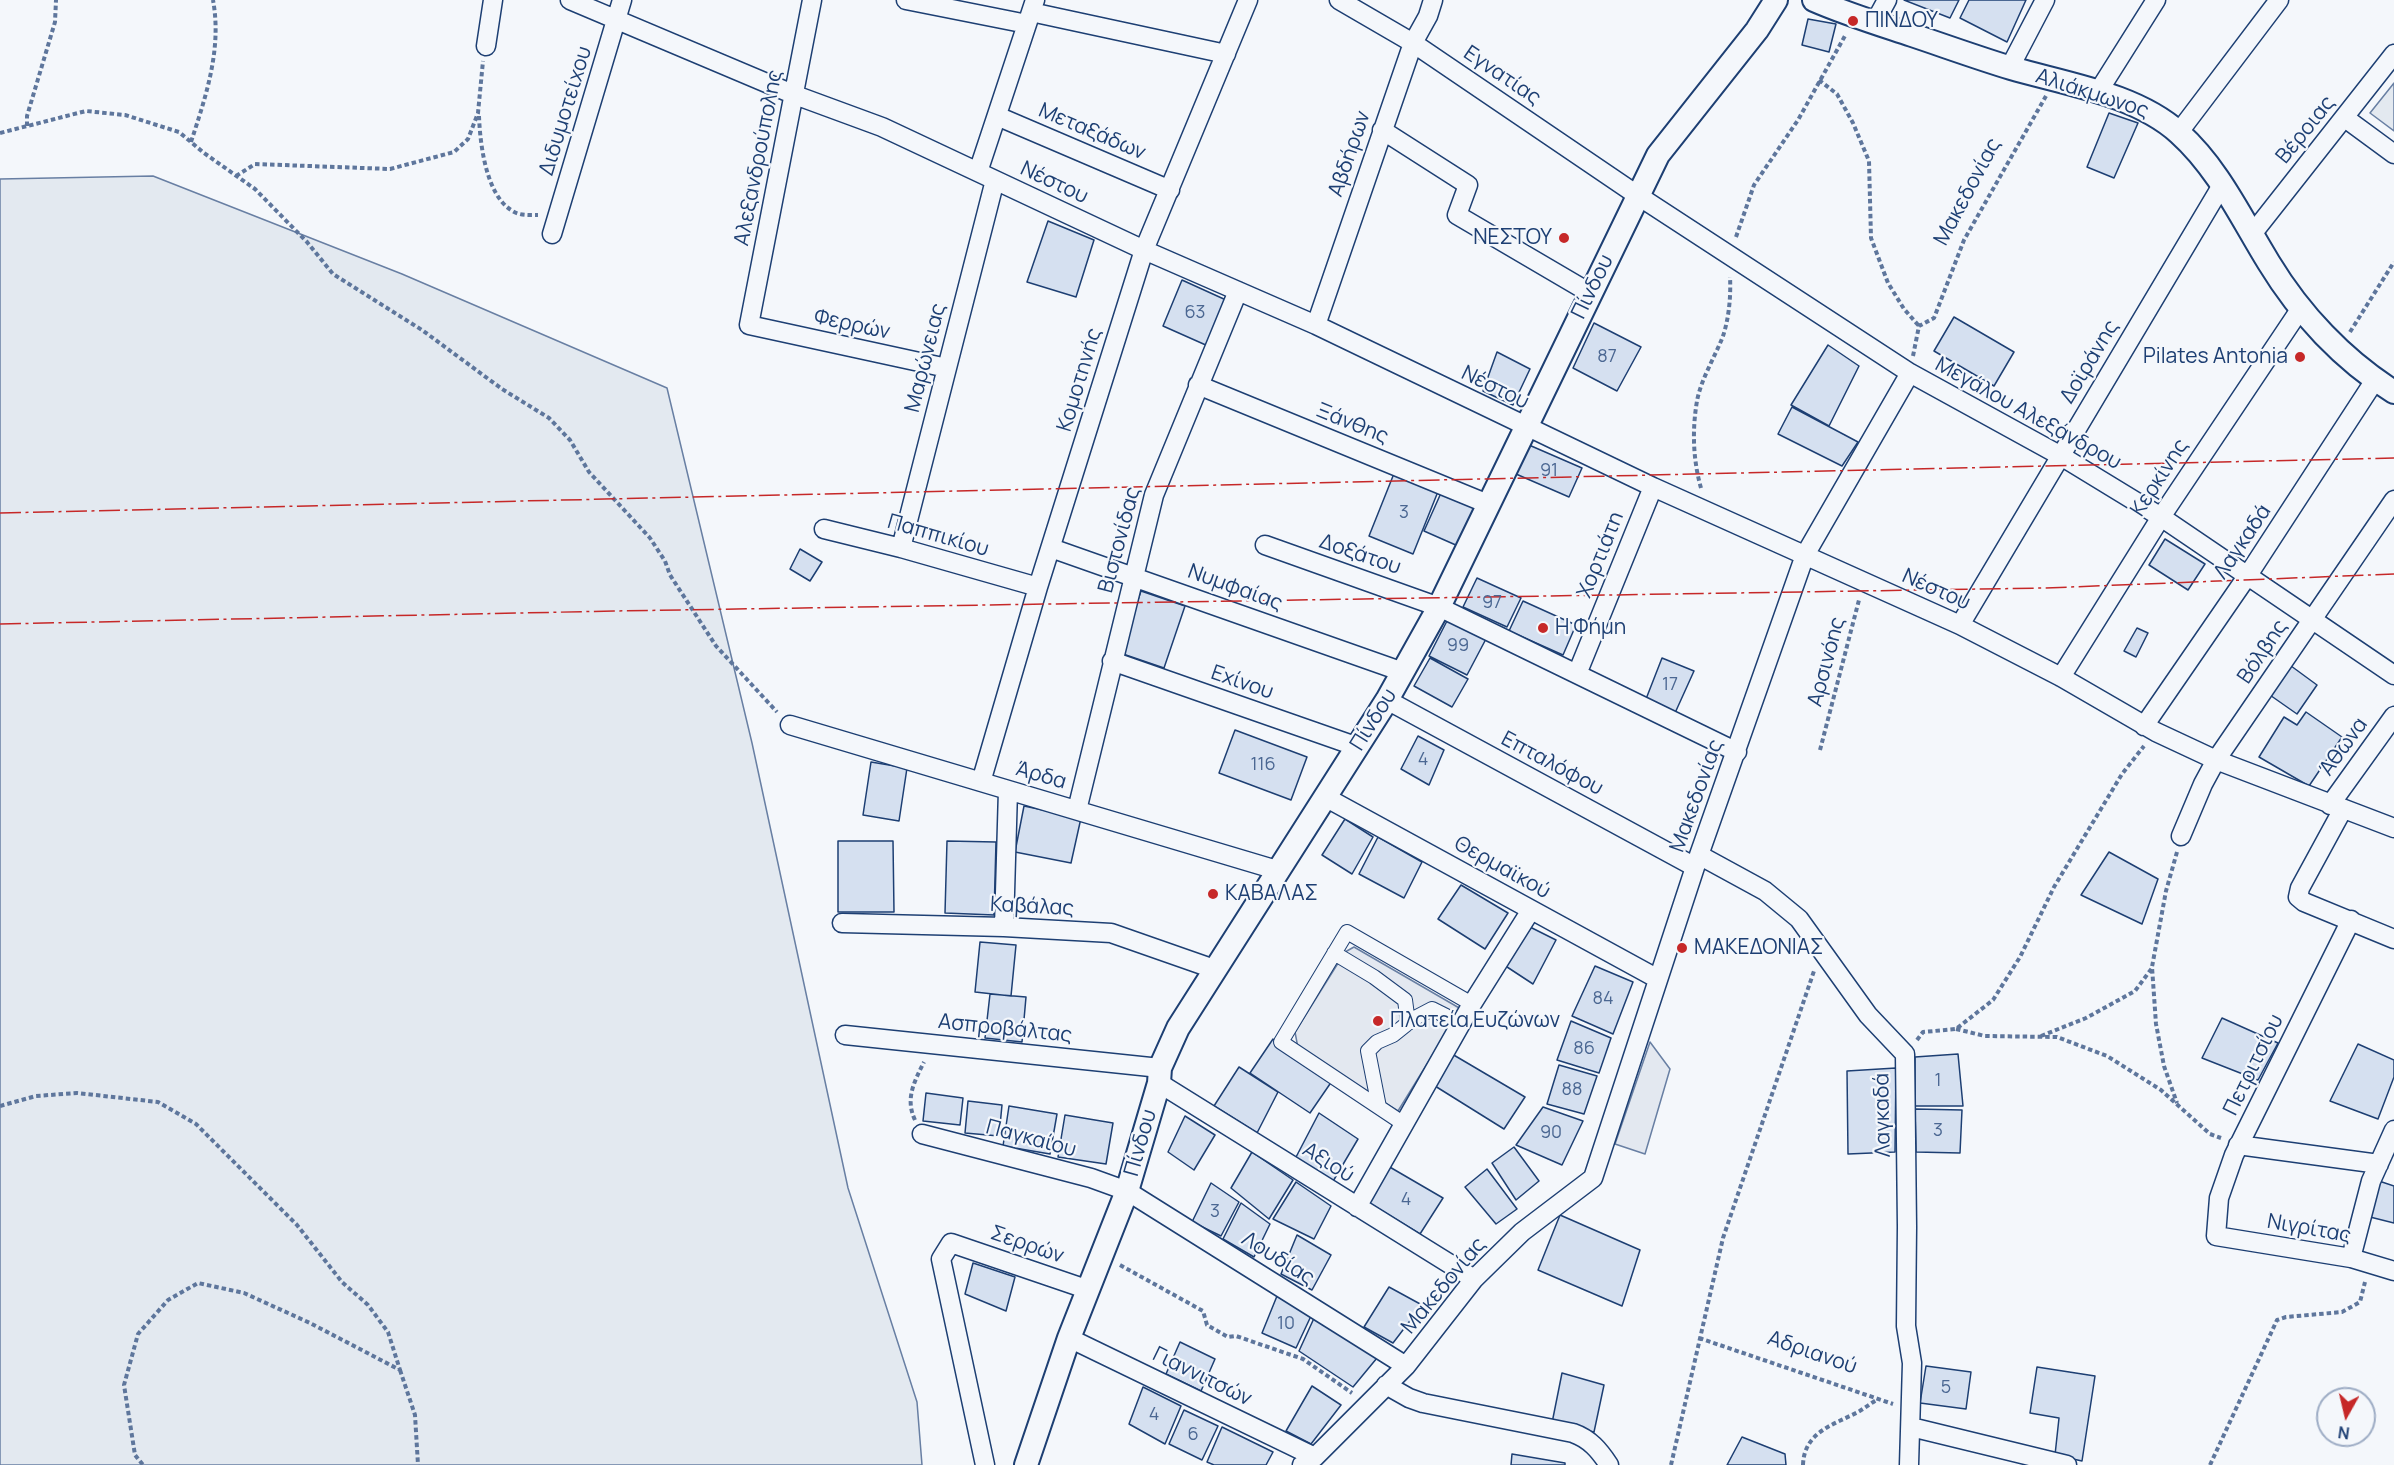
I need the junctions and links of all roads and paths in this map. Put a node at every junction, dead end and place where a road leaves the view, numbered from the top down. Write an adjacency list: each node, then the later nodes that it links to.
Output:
1 (56, 0): 32 (path)
2 (213, 0): 36 (path)
3 (493, 0): 21 (street)
4 (570, 0): 18 (street, Νέστου)
5 (622, 0): 18 (street, Διδυμοτείχου)
6 (812, 0): 28 (street, Αλεξανδρούπολης)
7 (906, 0): 17 (street)
8 (1248, 0): 22 (street, Κομοτηνής)
9 (1339, 0): 20 (street, Εγνατίας)
10 (1433, 0): 20 (street, Αβδήρων)
11 (1776, 0): 43 (street, Πίνδου)
12 (1814, 0): 19 (street, Αλιάκμωνος)
13 (1887, 0): 19 (street)
14 (2045, 0): 24 (street)
15 (2156, 0): 27 (street)
16 (2279, 0): 34 (street)
17 (1031, 12): 22 (street); 30 (street)
18 (617, 19): 28 (street, Νέστου); 44 (street, Διδυμοτείχου)
19 (1865, 20): 24 (street, Αλιάκμωνος); 25 (path)
20 (1413, 43): 33 (street, Αβδήρων); 43 (street, Εγνατίας)
21 (486, 46): 29 (path)
22 (1226, 54): 42 (street, Κομοτηνής)
23 (2394, 54): 31 (street, Βέροιας)
24 (2010, 67): 26 (street, Αλιάκμωνος)
25 (1819, 80): 48 (path); 55 (path)
26 (2055, 80): 27 (street, Αλιάκμωνος); 55 (path, Μακεδονίας)
27 (2098, 92): 34 (street, Αλιάκμωνος)
28 (795, 95): 38 (street, Νέστου); 53 (street, Αλεξανδρούπολης)
29 (478, 113): 39 (path); 44 (path)
30 (997, 116): 38 (street); 42 (street, Μεταξάδων)
31 (2345, 118): 37 (street); 45 (street, Βέροιας)
32 (27, 126): 35 (path); 36 (path)
33 (1382, 130): 51 (street); 54 (street, Αβδήρων)
34 (2179, 132): 41 (street, Αλιάκμωνος)
35 (0, 133)
36 (191, 142): 39 (path)
37 (2394, 154)
38 (978, 172): 40 (street, Νέστου)
39 (236, 176): 87 (path)
40 (995, 180): 47 (street, Νέστου); 57 (street, Μαρώνειας)
41 (2222, 185): 45 (street, Αλιάκμωνος); 62 (street, Δοϊράνης)
42 (1170, 190): 47 (street, Κομοτηνής)
43 (1637, 195): 48 (street, Μεγάλου Αλεξάνδρου); 51 (street, Πίνδου)
44 (559, 211): 46 (street, Διδυμοτείχου)
45 (2253, 233): 52 (street, Αλιάκμωνος)
46 (552, 234)
47 (1144, 250): 50 (street, Νέστου); 71 (street, Κομοτηνής)
48 (1730, 256): 58 (street, Μεγάλου Αλεξάνδρου); 66 (path)
49 (2394, 262): 56 (path)
50 (1238, 291): 54 (street, Νέστου); 59 (street, Βιστονίδας)
51 (1590, 292): 61 (street, Πίνδου)
52 (2301, 308): 56 (street, Αλιάκμωνος); 67 (street, Κερκίνης)
53 (749, 325): 57 (street, Φερρών)
54 (1316, 325): 61 (street, Νέστου)
55 (1919, 326): 58 (path)
56 (2339, 350): 60 (street, Αλιάκμωνος)
57 (947, 368): 70 (street, Μαρώνειας)
58 (1910, 374): 62 (street, Μεγάλου Αλεξάνδρου); 72 (street, Μακεδονίας)
59 (1198, 385): 65 (street, Ξάνθης); 74 (street, Βιστονίδας)
60 (2385, 386): 73 (street, Λαγκαδά)
61 (1525, 427): 63 (street, Νέστου); 65 (street, Πίνδου)
62 (2061, 456): 67 (street, Μεγάλου Αλεξάνδρου); 79 (street, Δοϊράνης)
63 (1653, 487): 66 (street, Νέστου); 82 (street, Χορτιάτη)
64 (2394, 500): 78 (street, Βόλβης)
65 (1488, 504): 77 (street, Πίνδου)
66 (1709, 512): 72 (street, Νέστου)
67 (2161, 517): 73 (street, Μεγάλου Αλεξάνδρου); 84 (street, Κερκίνης)
68 (824, 529): 70 (street, Παππικίου)
69 (1265, 546): 77 (street, Δοξάτου)
70 (901, 548): 76 (street, Παππικίου)
71 (1051, 548): 74 (street, Νυμφαίας); 76 (street, Κομοτηνής)
72 (1805, 555): 75 (street, Νέστου); 91 (street, Μακεδονίας)
73 (2248, 575): 78 (street, Μεγάλου Αλεξάνδρου); 88 (street, Λαγκαδά)
74 (1133, 576): 80 (street, Βιστονίδας); 81 (street, Νυμφαίας)
75 (1864, 582): 79 (street, Νέστου); 90 (path, Αρσινόης)
76 (1038, 587): 93 (street, Κομοτηνής)
77 (1439, 607): 81 (street, Πίνδου); 82 (street, Δοξάτου)
78 (2313, 620): 83 (street, Μεγάλου Αλεξάνδρου); 92 (street, Βόλβης)
79 (1960, 625): 84 (street, Νέστου)
80 (1112, 661): 89 (street, Εχίνου); 97 (street, Βιστονίδας)
81 (1403, 672): 85 (street, Πίνδου)
82 (1577, 674): 91 (street, Δοξάτου)
83 (2394, 675)
84 (2061, 677): 88 (street, Νέστου)
85 (1387, 700): 89 (street, Πίνδου); 100 (street, Επταλόφου)
86 (2394, 716): 96 (street, Άθωνα)
87 (790, 725): 93 (street, Άρδα)
88 (2150, 729): 92 (street, Νέστου); 115 (path)
89 (1358, 747): 95 (street, Πίνδου)
90 (1820, 750)
91 (1737, 752): 100 (street, Μακεδονίας)
92 (2216, 760): 96 (street, Νέστου); 99 (street, Βόλβης)
93 (981, 782): 94 (street, Άρδα)
94 (1008, 790): 97 (street, Άρδα); 105 (street)
95 (1325, 797): 101 (street, Πίνδου); 102 (street, Θερμαϊκού)
96 (2336, 807): 98 (street, Νέστου); 103 (street, Άθωνα)
97 (1077, 810): 101 (street, Άρδα)
98 (2394, 828)
99 (2181, 836): 109 (path)
100 (1697, 861): 107 (street, Λαγκαδά); 111 (street, Μακεδονίας)
101 (1280, 871): 110 (street, Πίνδου)
102 (1531, 910): 111 (street, Θερμαϊκού); 112 (street)
103 (2351, 920): 106 (street); 127 (street, Πετριτσίου)
104 (842, 923): 105 (street, Καβάλας)
105 (1004, 927): 110 (street, Καβάλας)
106 (2394, 939)
107 (1820, 947): 119 (street, Λαγκαδά); 138 (path)
108 (1334, 953): 112 (street); 113 (street); 123 (street)
109 (2152, 967): 117 (path); 121 (path)
110 (1214, 969): 120 (street, Πίνδου)
111 (1658, 979): 135 (street, Μακεδονίας)
112 (1472, 1004): 114 (street)
113 (1408, 1023): 114 (street); 123 (street)
114 (1458, 1029): 124 (street)
115 (1956, 1029): 117 (path); 119 (path)
116 (845, 1035): 118 (street, Ασπροβάλτας)
117 (2037, 1037): 121 (path)
118 (936, 1044): 120 (street, Ασπροβάλτας); 126 (path)
119 (1905, 1054): 144 (street, Λαγκαδά)
120 (1160, 1076): 129 (street, Πίνδου); 130 (street, Αξιού)
121 (2178, 1103): 127 (path)
122 (0, 1106): 140 (path)
123 (1379, 1107): 124 (street)
124 (1404, 1124): 130 (street)
125 (2394, 1130): 128 (street)
126 (922, 1134): 129 (street, Παγκαίου)
127 (2238, 1145): 128 (street); 131 (street, Πετριτσίου)
128 (2379, 1164): 133 (street)
129 (1127, 1191): 132 (street, Πίνδου); 139 (street, Λουδίας)
130 (1357, 1208): 135 (street, Αξιού)
131 (2216, 1236): 133 (street, Νιγρίτας)
132 (1102, 1255): 136 (street, Πίνδου); 143 (path)
133 (2358, 1260): 134 (street, Νιγρίτας); 155 (path)
134 (2394, 1271)
135 (1474, 1279): 139 (street, Μακεδονίας)
136 (1089, 1290): 137 (street, Πίνδου); 148 (street, Σερρών)
137 (1069, 1338): 145 (street, Γιαννιτσών); 149 (street, Πίνδου)
138 (1699, 1338): 142 (path, Αδριανού); 151 (path)
139 (1406, 1366): 141 (street, Μακεδονίας)
140 (400, 1370): 146 (path); 147 (path)
141 (1386, 1385): 143 (street, Μακεδονίας); 150 (street)
142 (1878, 1399): 144 (path, Αδριανού); 152 (path)
143 (1368, 1404): 145 (street, Μακεδονίας)
144 (1911, 1418): 153 (street, Λαγκαδά); 154 (street)
145 (1308, 1461)
146 (143, 1465)
147 (418, 1465)
148 (985, 1465)
149 (1028, 1465)
150 (1609, 1465)
151 (1671, 1465)
152 (1803, 1465)
153 (1909, 1465)
154 (2067, 1465)
155 (2210, 1465)

